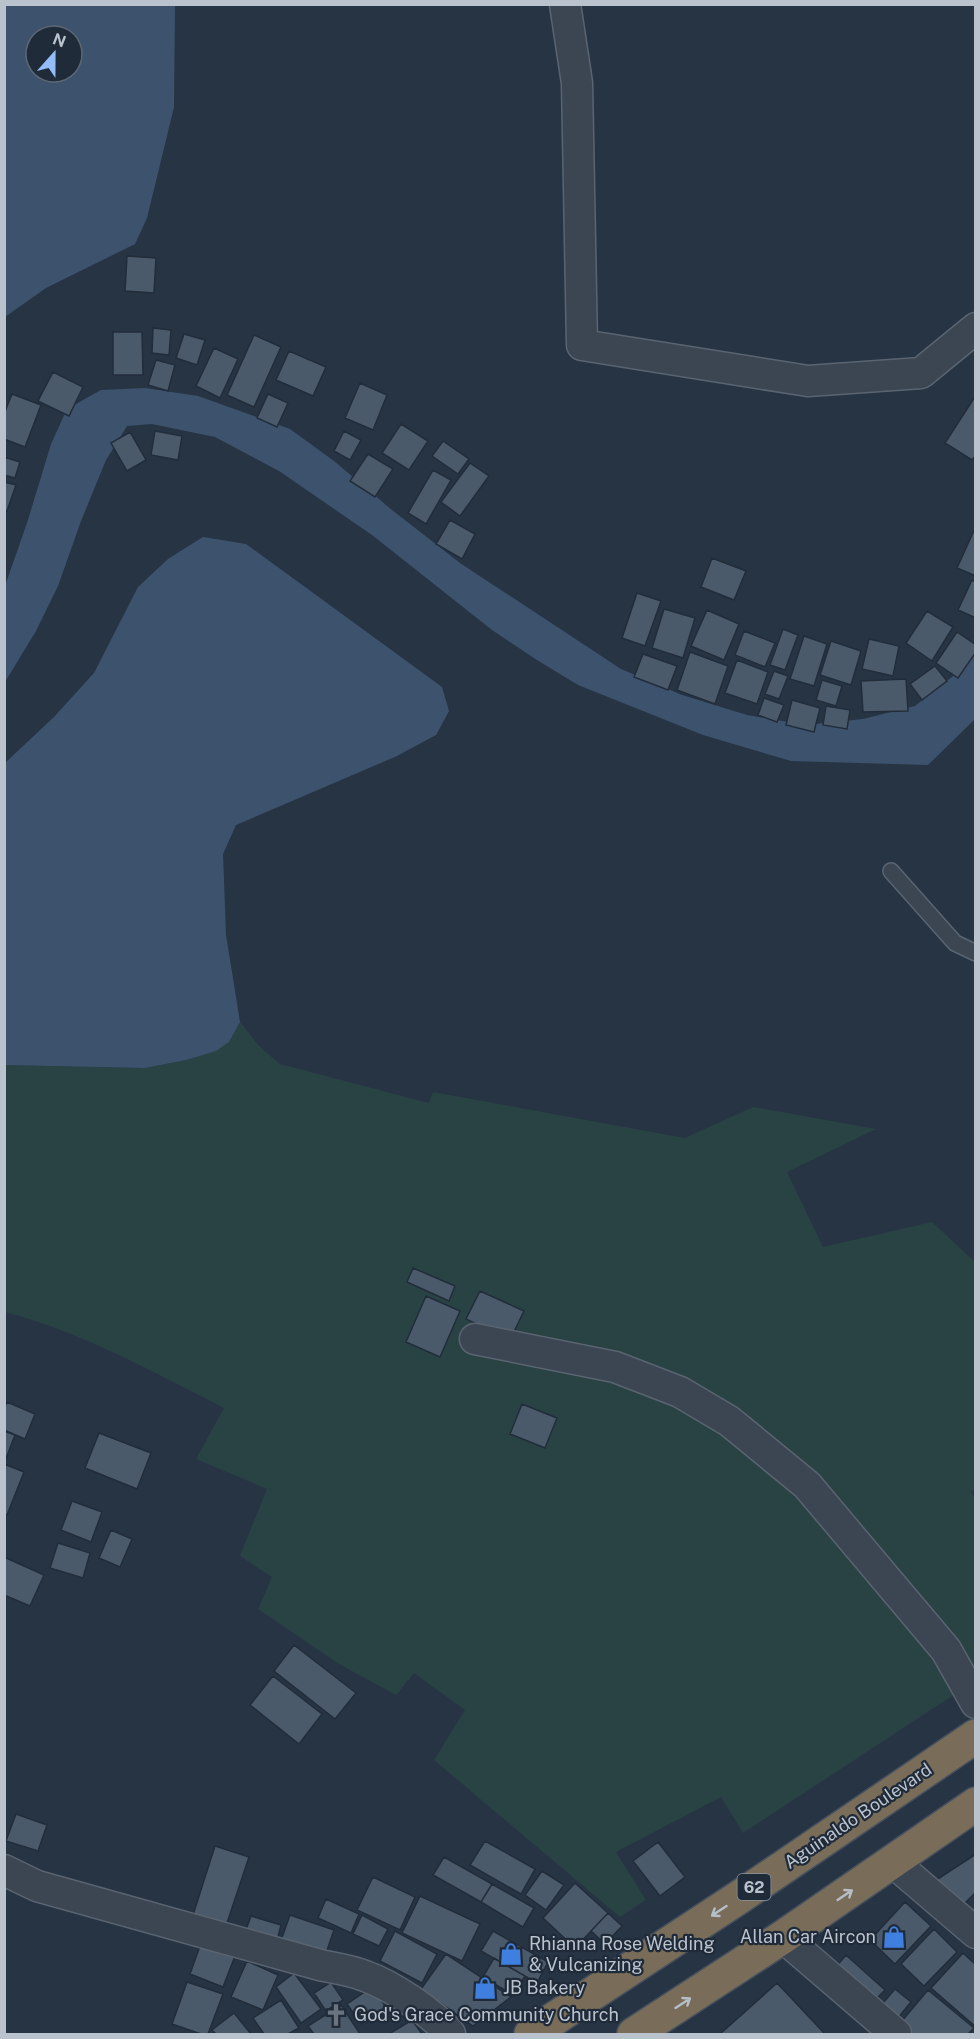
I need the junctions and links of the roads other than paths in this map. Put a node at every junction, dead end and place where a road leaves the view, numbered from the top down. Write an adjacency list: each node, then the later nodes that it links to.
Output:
1 (565, 4): 2 (street)
2 (975, 328)
3 (891, 871): 4 (lane)
4 (975, 953)
5 (475, 1339): 6 (street)
6 (975, 1703)
7 (975, 1736): 14 (highway, Aguinaldo Boulevard / 62, one-way to 14)
8 (975, 1804): 9 (highway)
9 (893, 1862): 11 (street); 12 (highway, one-way to 9)
10 (4, 1870): 13 (street)
11 (975, 1933)
12 (783, 1937): 15 (highway, one-way to 12); 16 (street)
13 (450, 2034)
14 (531, 2034)
15 (634, 2034)
16 (896, 2034)

